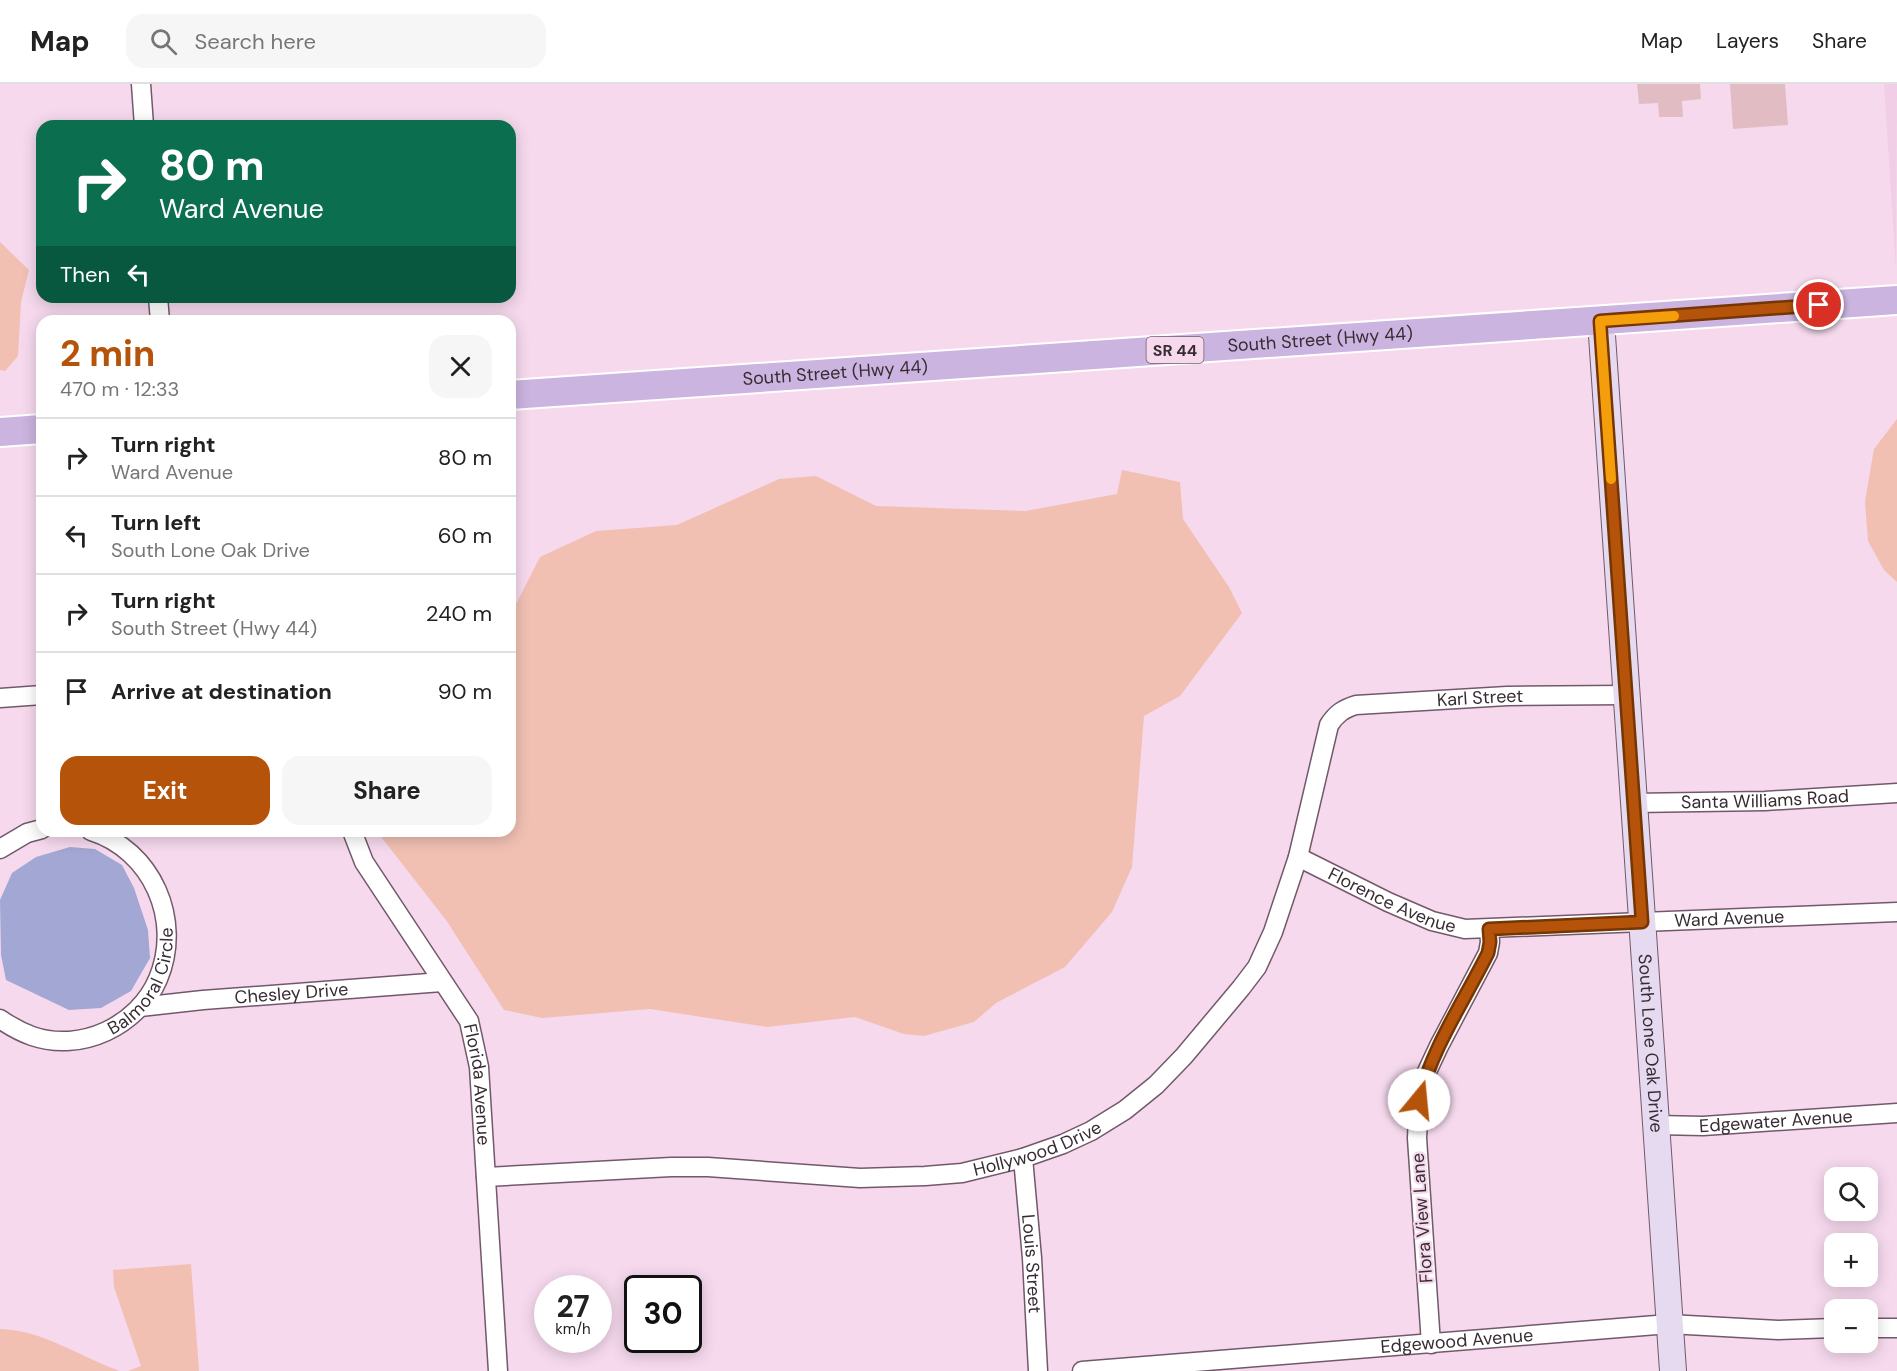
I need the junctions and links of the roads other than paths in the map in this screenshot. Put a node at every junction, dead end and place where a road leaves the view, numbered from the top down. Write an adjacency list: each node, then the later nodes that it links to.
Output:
1 (141, 84): 2 (street)
2 (144, 120)
3 (1897, 300): 4 (main road, South Street (Hwy 44) / SR 44)
4 (1600, 321): 5 (main road, South Street (Hwy 44) / SR 44); 9 (street, South Lone Oak Drive)
5 (516, 395)
6 (36, 429): 7 (main road)
7 (0, 432)
8 (36, 695): 10 (street)
9 (1626, 695): 11 (street, Karl Street); 13 (street, South Lone Oak Drive)
10 (0, 698)
11 (1336, 714): 18 (street, Hollywood Drive)
12 (1897, 793): 13 (street, Santa Williams Road)
13 (1633, 803): 20 (street, South Lone Oak Drive)
14 (36, 831): 17 (street)
15 (107, 837): 23 (street, Balmoral Circle)
16 (354, 837): 22 (street, Florida Avenue)
17 (0, 849)
18 (1298, 857): 21 (street, Florence Avenue); 27 (street, Hollywood Drive)
19 (1897, 912): 20 (street, Ward Avenue)
20 (1642, 922): 21 (street, Ward Avenue); 26 (street, South Lone Oak Drive)
21 (1489, 929): 33 (street, Flora View Lane)
22 (442, 982): 23 (street, Chesley Drive); 28 (street, Florida Avenue)
23 (140, 1007): 24 (street, Balmoral Circle)
24 (0, 1019)
25 (1897, 1113): 26 (street, Edgewater Avenue)
26 (1656, 1125): 29 (street, South Lone Oak Drive)
27 (1023, 1158): 28 (street, Hollywood Drive); 36 (street, Louis Street)
28 (486, 1177): 35 (street, Florida Avenue)
29 (1670, 1324): 30 (street, Edgewood Avenue); 33 (street, Edgewood Avenue); 38 (street, South Lone Oak Drive)
30 (1824, 1328)
31 (1878, 1328): 32 (street)
32 (1897, 1328)
33 (1431, 1344): 34 (street, Edgewood Avenue)
34 (1285, 1363): 37 (street, Edgewood Avenue)
35 (498, 1371)
36 (1038, 1371)
37 (1082, 1371)
38 (1672, 1371)

